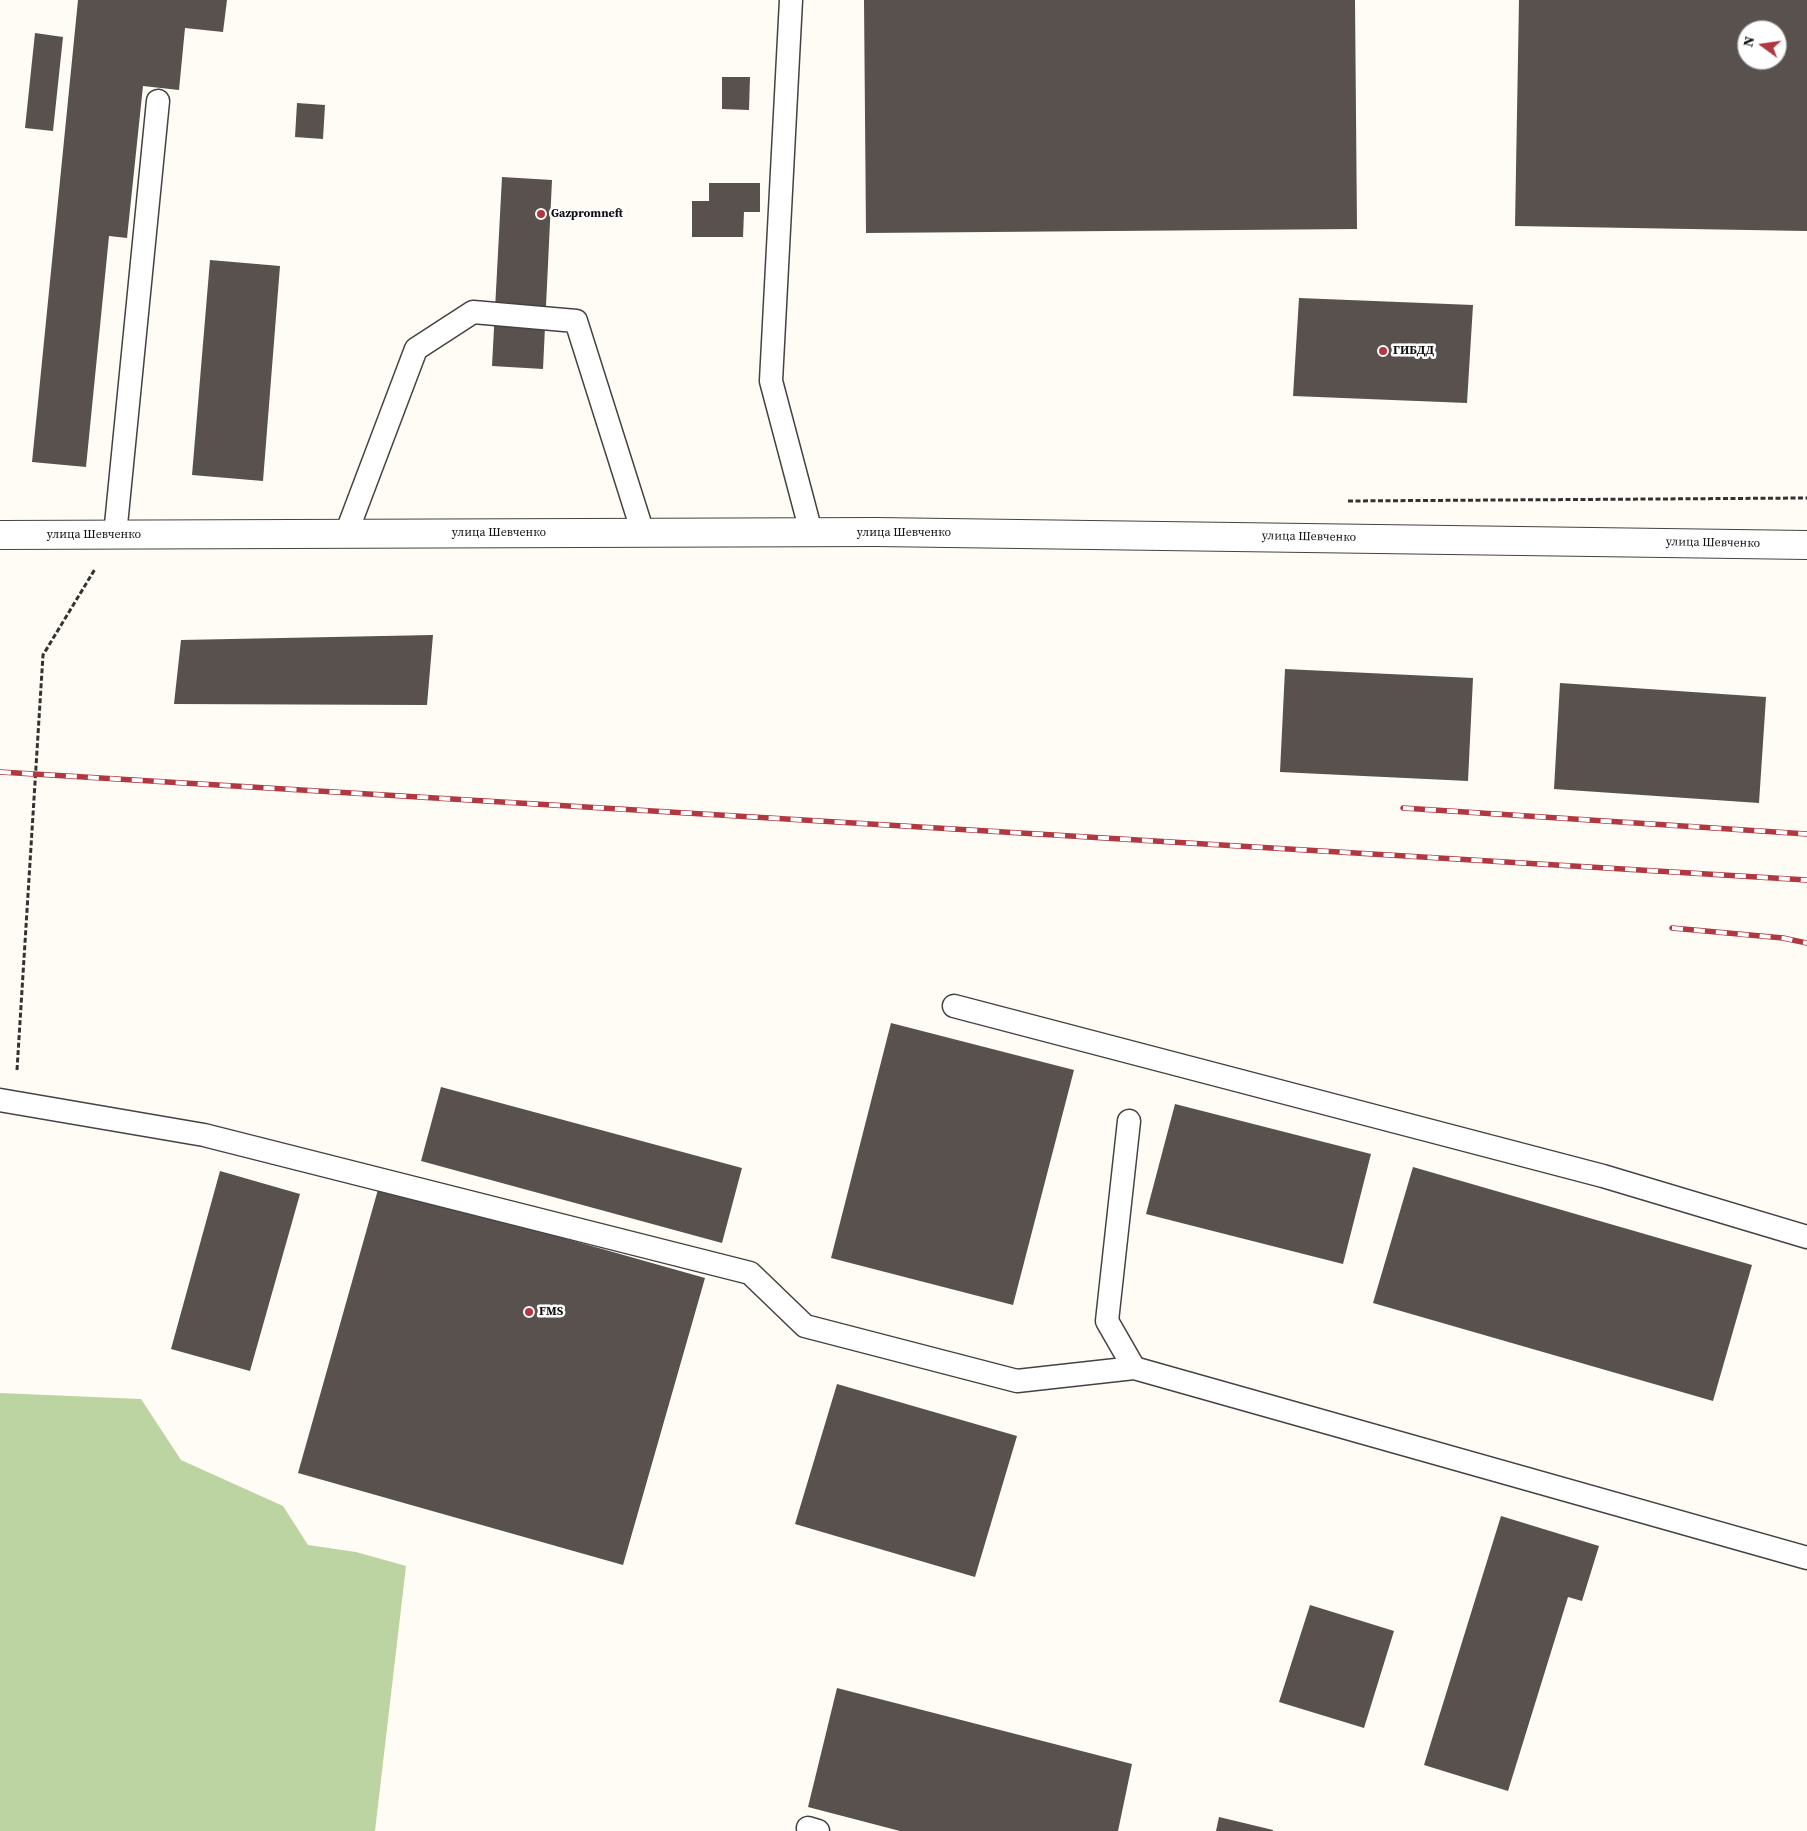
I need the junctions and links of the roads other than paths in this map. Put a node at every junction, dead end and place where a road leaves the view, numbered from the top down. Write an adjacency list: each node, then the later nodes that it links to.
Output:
1 (792, 0): 3 (lane)
2 (158, 101): 6 (lane)
3 (811, 532): 4 (street, улица Шевченко); 8 (street, улица Шевченко)
4 (643, 533): 7 (street, улица Шевченко); 7 (lane)
5 (1, 534): 6 (street, улица Шевченко)
6 (115, 534): 7 (street, улица Шевченко)
7 (346, 534)
8 (1807, 545)
9 (954, 1006): 12 (lane)
10 (7, 1101): 13 (lane)
11 (1129, 1122): 13 (lane)
12 (1807, 1237)
13 (1134, 1368): 14 (lane)
14 (1807, 1558)

